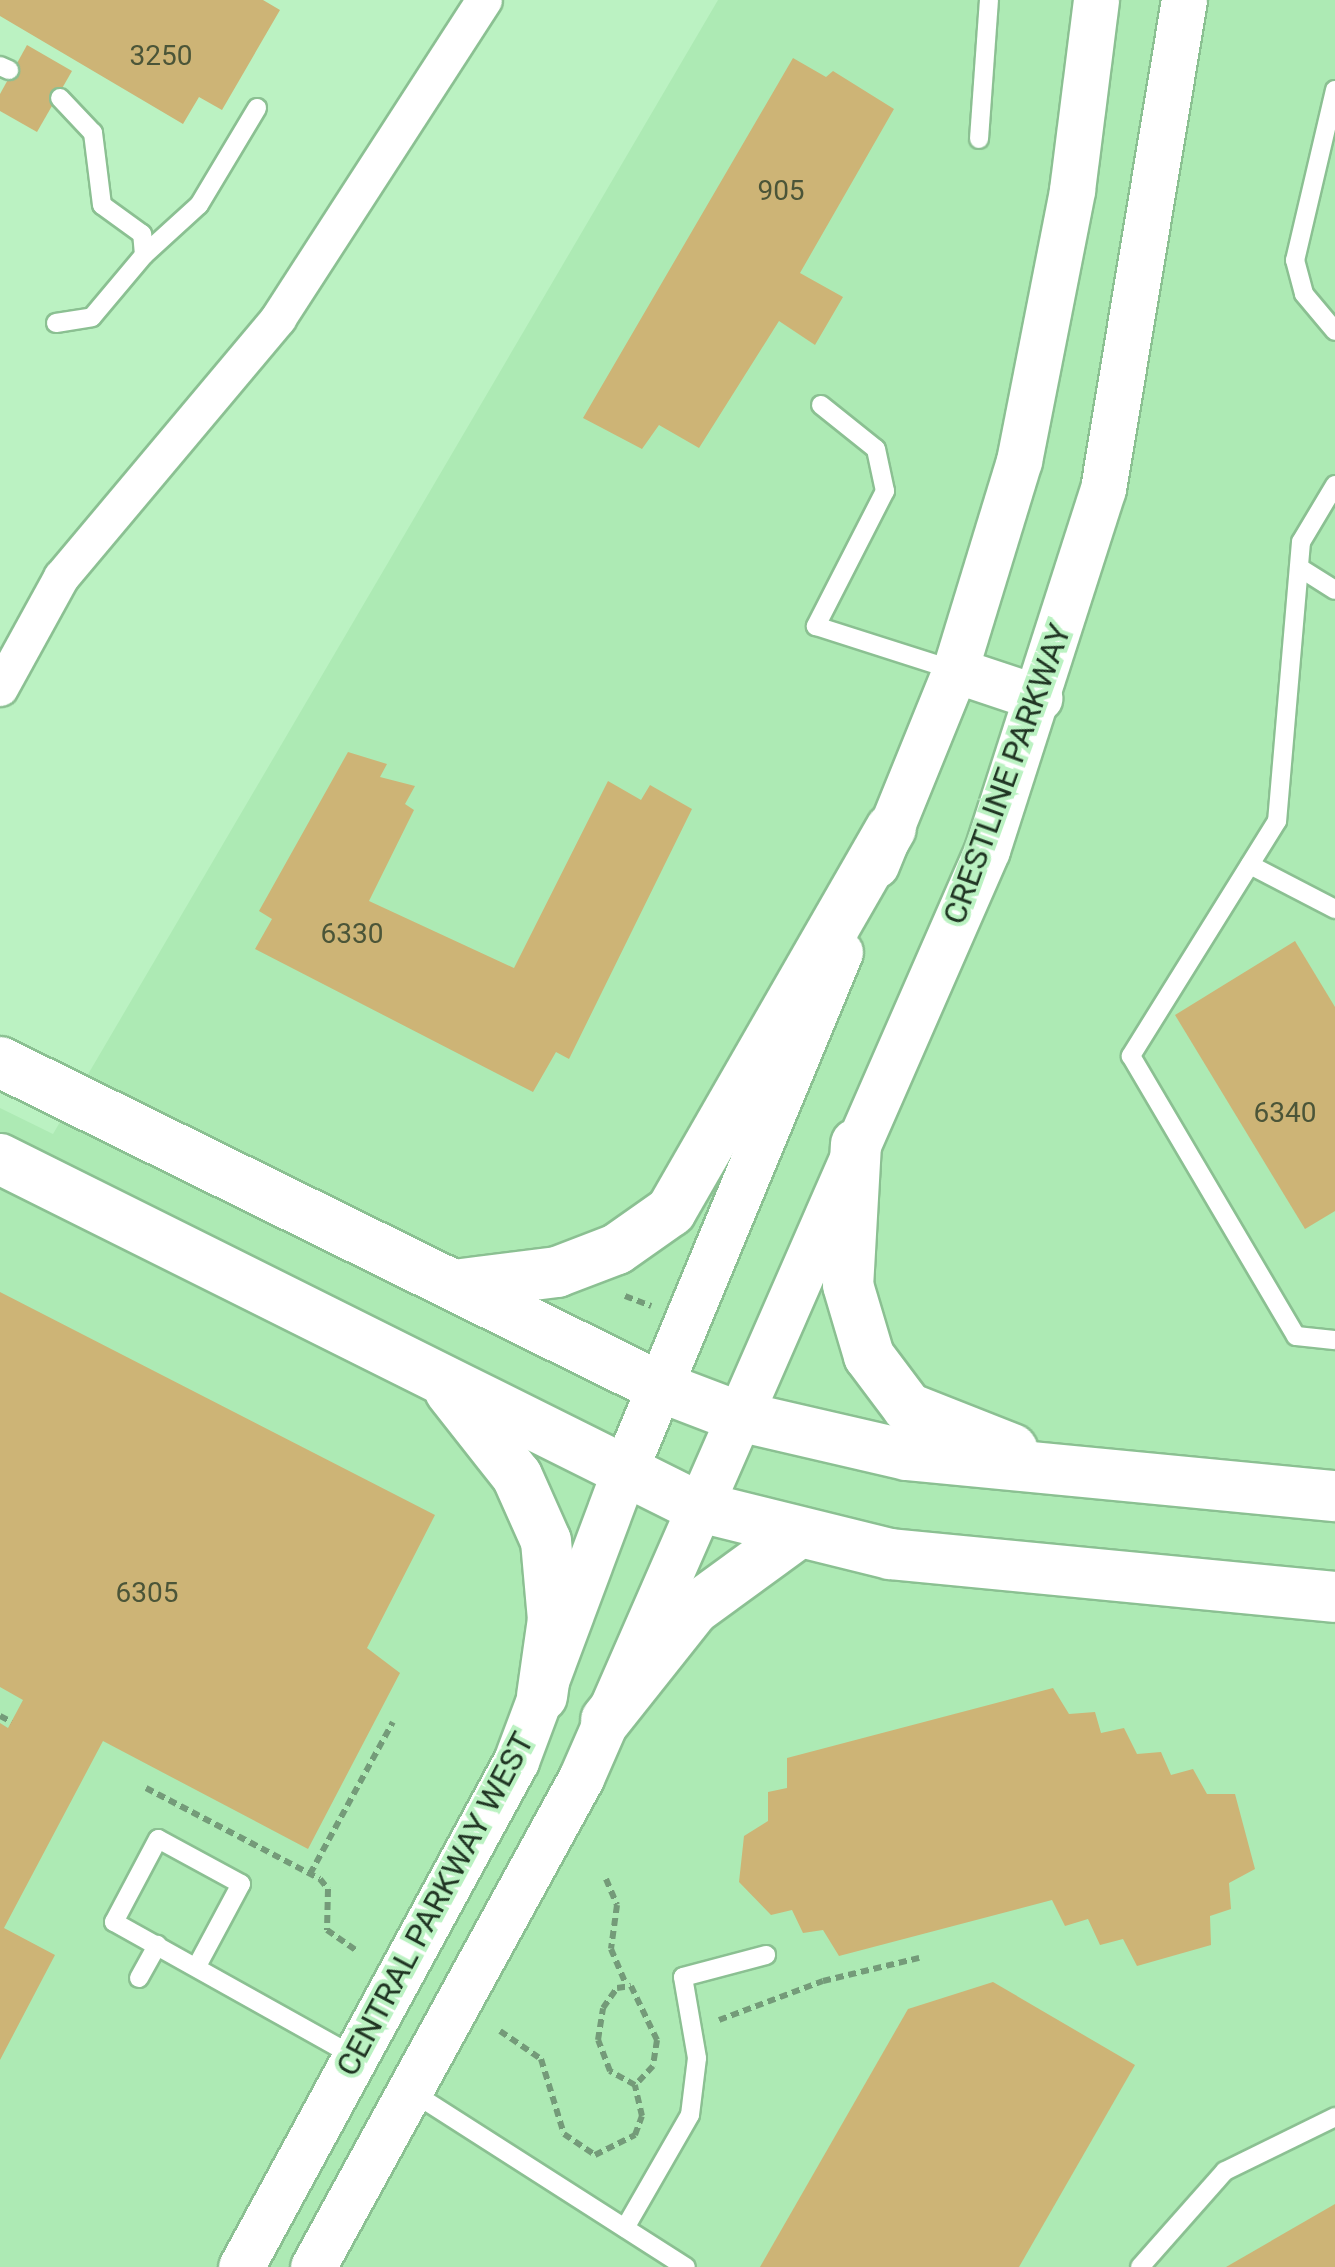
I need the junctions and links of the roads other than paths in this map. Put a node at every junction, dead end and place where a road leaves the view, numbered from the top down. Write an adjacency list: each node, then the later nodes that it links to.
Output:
1 (484, 0): 17 (street)
2 (989, 0): 8 (lane)
3 (1096, 0): 16 (street)
4 (1184, 0): 18 (street, CRESTLINE PARKWAY)
5 (1335, 90): 11 (lane)
6 (60, 98): 9 (lane)
7 (257, 108): 9 (lane)
8 (979, 139)
9 (144, 255): 10 (lane)
10 (56, 323)
11 (1335, 332)
12 (821, 404): 16 (lane)
13 (1335, 486): 14 (lane)
14 (1300, 568): 15 (lane); 20 (lane)
15 (1335, 590)
16 (955, 670): 18 (street); 19 (street)
17 (0, 688)
18 (1039, 698): 23 (street, CRESTLINE PARKWAY)
19 (891, 829): 25 (main road); 28 (street)
20 (1250, 864): 21 (lane); 26 (lane)
21 (1335, 909)
22 (0, 1062): 25 (main road)
23 (856, 1144): 29 (street, CRESTLINE PARKWAY); 30 (main road)
24 (0, 1159): 27 (main road)
25 (454, 1285): 28 (main road)
26 (1335, 1340)
27 (441, 1380): 31 (main road); 36 (main road)
28 (658, 1386): 29 (main road); 31 (street)
29 (734, 1415): 30 (main road); 33 (street, CRESTLINE PARKWAY)
30 (1063, 1470): 32 (main road)
31 (624, 1472): 33 (main road); 36 (street, CENTRAL PARKWAY WEST)
32 (1335, 1496)
33 (696, 1506): 34 (main road); 37 (street)
34 (794, 1536): 35 (main road); 37 (main road)
35 (1335, 1596)
36 (542, 1696): 42 (street, CENTRAL PARKWAY WEST)
37 (606, 1720): 43 (street, CENTRAL PARKWAY WEST)
38 (158, 1945): 40 (lane); 40 (lane); 41 (lane)
39 (766, 1955): 45 (lane)
40 (197, 1966): 42 (lane)
41 (139, 1978)
42 (356, 2057): 43 (street); 46 (street, CENTRAL PARKWAY WEST)
43 (412, 2091): 45 (lane); 47 (street, CENTRAL PARKWAY WEST)
44 (1335, 2116): 49 (lane)
45 (625, 2228): 48 (lane)
46 (242, 2259)
47 (313, 2267)
48 (686, 2267)
49 (1140, 2267)

